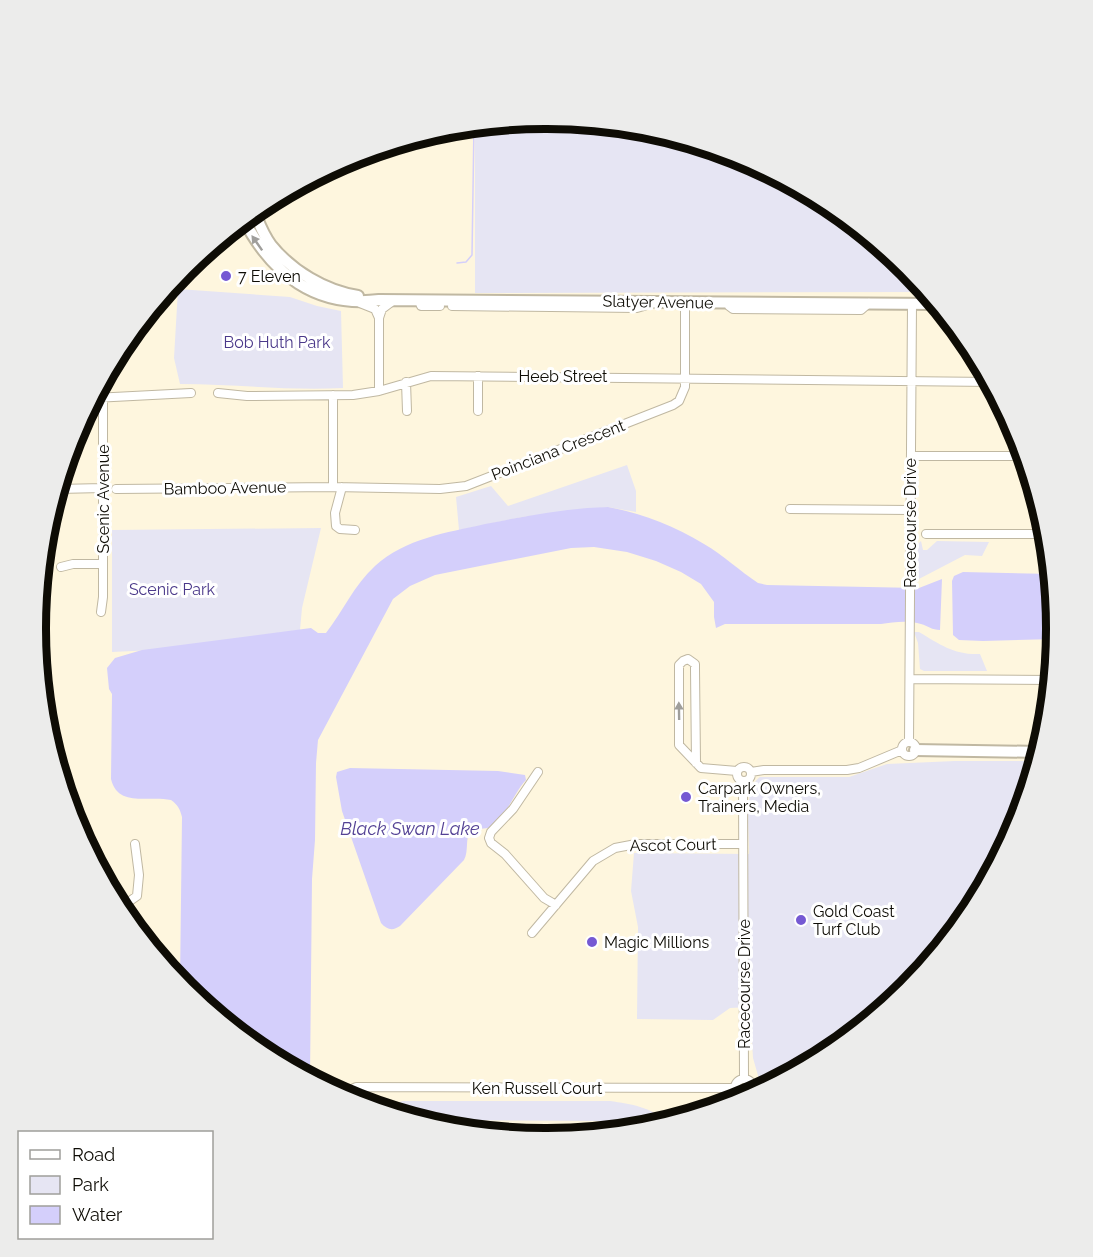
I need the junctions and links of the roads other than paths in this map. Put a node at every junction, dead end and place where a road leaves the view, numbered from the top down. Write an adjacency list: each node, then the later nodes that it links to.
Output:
1 (258, 221): 3 (main road, Slatyer Avenue)
2 (248, 228): 5 (main road, Slatyer Avenue, one-way to 2)
3 (379, 300): 4 (main road, Slatyer Avenue); 5 (main road, Slatyer Avenue)
4 (394, 300): 6 (main road, Slatyer Avenue); 9 (street)
5 (358, 302): 9 (street)
6 (685, 302): 7 (main road, Slatyer Avenue); 11 (street, Poinciana Crescent)
7 (912, 304): 8 (main road, Slatyer Avenue); 13 (street, Racecourse Drive)
8 (926, 304)
9 (379, 318): 15 (street)
10 (478, 376): 11 (street, Heeb Street); 12 (street, Heeb Street); 21 (street)
11 (686, 377): 13 (street, Heeb Street); 24 (street, Poinciana Crescent)
12 (406, 382): 15 (street, Heeb Street); 20 (street)
13 (911, 382): 14 (street, Heeb Street); 22 (street, Racecourse Drive)
14 (982, 382)
15 (379, 391): 18 (street, Heeb Street)
16 (191, 393): 19 (street)
17 (218, 393): 18 (street, Heeb Street)
18 (333, 395): 24 (street)
19 (103, 398): 25 (street, Scenic Avenue)
20 (407, 411)
21 (478, 411)
22 (911, 456): 23 (street); 29 (street, Racecourse Drive)
23 (1015, 456)
24 (337, 487): 27 (street, Bamboo Avenue); 30 (street)
25 (103, 488): 26 (street); 33 (street, Scenic Avenue)
26 (67, 489)
27 (116, 489)
28 (790, 509): 29 (street)
29 (910, 510): 36 (street, Racecourse Drive)
30 (356, 530)
31 (926, 534): 32 (street)
32 (1037, 534)
33 (103, 564): 34 (street, Scenic Avenue); 35 (street, Scenic Avenue)
34 (61, 567)
35 (100, 612)
36 (911, 679): 37 (street); 38 (street, Racecourse Drive)
37 (1043, 680)
38 (912, 746): 39 (street); 39 (street); 40 (main road)
39 (902, 750): 44 (street)
40 (1031, 752)
41 (696, 763): 41 (street, one-way to 41); 42 (street)
42 (737, 771): 44 (street); 45 (street)
43 (538, 772): 49 (street)
44 (751, 772): 45 (street)
45 (743, 781): 47 (street, Racecourse Drive)
46 (135, 844): 48 (street)
47 (743, 844): 49 (street, Ascot Court); 51 (street, Racecourse Drive)
48 (128, 902)
49 (556, 905): 50 (street, Ascot Court)
50 (531, 933)
51 (744, 1079): 52 (street, Racecourse Drive); 53 (street)
52 (752, 1084)
53 (735, 1088): 54 (street, Ken Russell Court); 55 (street, Racecourse Drive)
54 (352, 1089)
55 (737, 1091)

